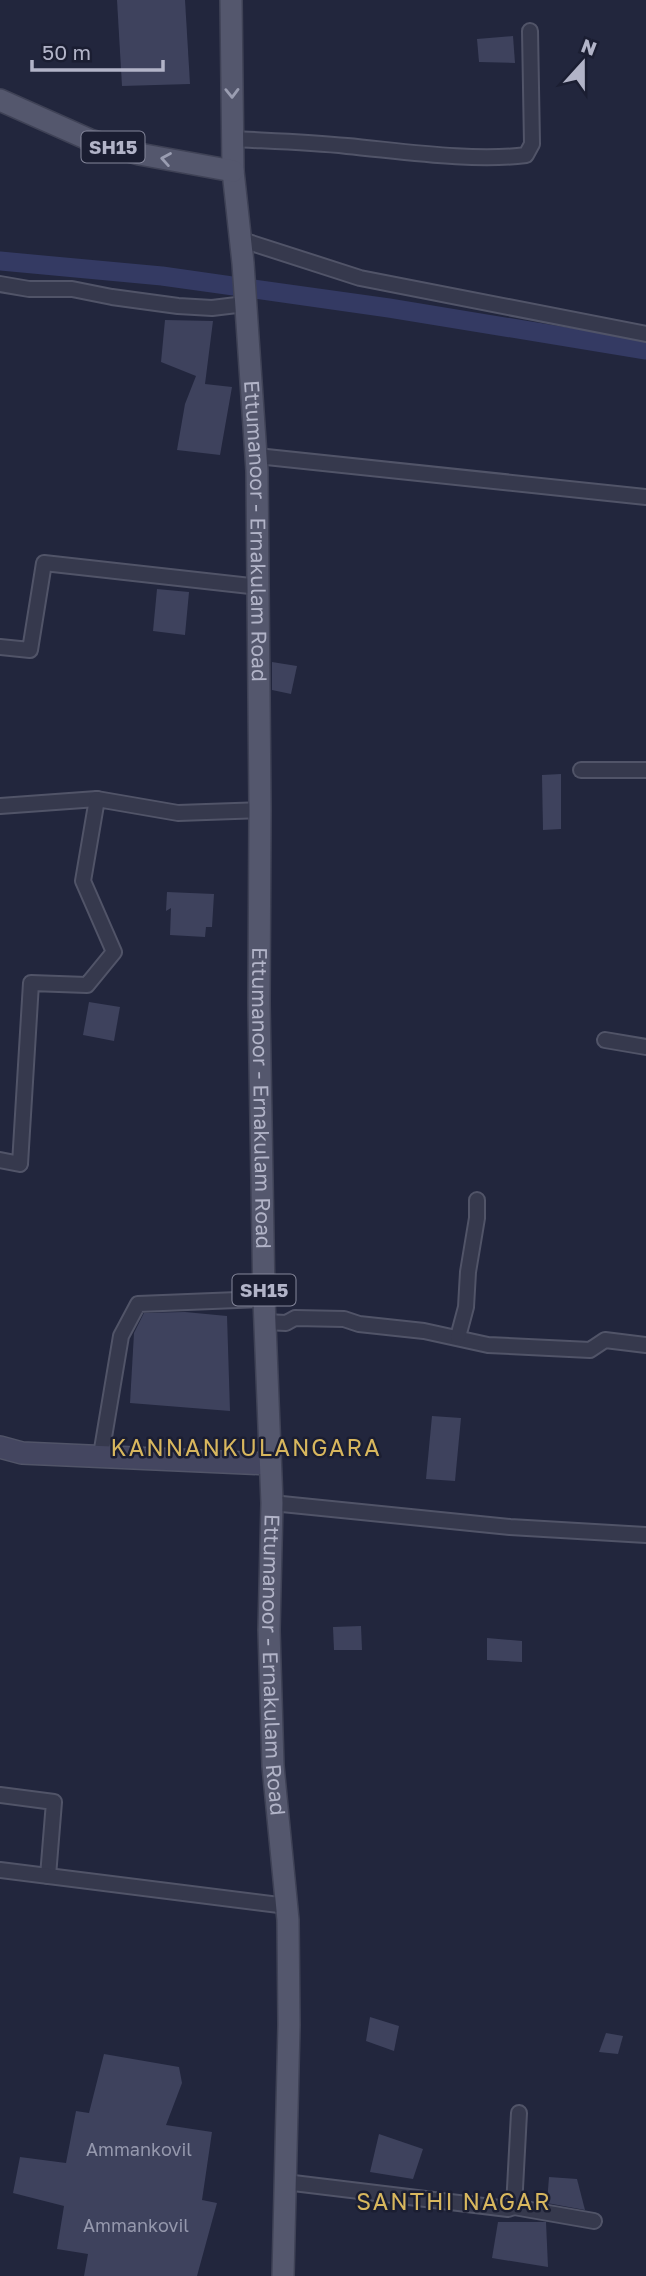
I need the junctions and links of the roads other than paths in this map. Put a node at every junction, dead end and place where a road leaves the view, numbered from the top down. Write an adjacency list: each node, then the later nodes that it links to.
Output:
1 (231, 0): 4 (main road, Ettumanoor - Ernakulam Road / SH15, one-way to 4)
2 (530, 31): 4 (street)
3 (0, 100): 5 (main road, SH15, one-way to 3)
4 (233, 139): 5 (main road, Ettumanoor - Ernakulam Road / SH15)
5 (233, 172): 6 (main road, Ettumanoor - Ernakulam Road / SH15)
6 (239, 239): 8 (main road, Ettumanoor - Ernakulam Road / SH15); 9 (street)
7 (0, 284): 8 (street)
8 (245, 304): 10 (main road, Ettumanoor - Ernakulam Road / SH15)
9 (646, 334)
10 (257, 456): 11 (street); 12 (main road, Ettumanoor - Ernakulam Road / SH15)
11 (646, 498)
12 (259, 587): 13 (street); 18 (main road, Ettumanoor - Ernakulam Road / SH15)
13 (0, 647)
14 (581, 770): 15 (street)
15 (646, 770)
16 (97, 799): 17 (street); 18 (street); 21 (street)
17 (0, 806)
18 (260, 810): 23 (main road, Ettumanoor - Ernakulam Road / SH15)
19 (605, 1040): 20 (street)
20 (646, 1047)
21 (0, 1160)
22 (477, 1200): 25 (street)
23 (264, 1299): 24 (main road, Ettumanoor - Ernakulam Road / SH15); 28 (street)
24 (265, 1322): 25 (street); 29 (main road, Ettumanoor - Ernakulam Road / SH15)
25 (458, 1336): 26 (street)
26 (646, 1345)
27 (0, 1447): 28 (main road)
28 (101, 1455): 29 (main road)
29 (269, 1464): 30 (main road, Ettumanoor - Ernakulam Road / SH15)
30 (272, 1503): 31 (street); 35 (main road, Ettumanoor - Ernakulam Road / SH15)
31 (646, 1535)
32 (0, 1796): 34 (street)
33 (0, 1870): 34 (street)
34 (48, 1876): 35 (street)
35 (287, 1906): 37 (main road, Ettumanoor - Ernakulam Road / SH15)
36 (519, 2113): 38 (street)
37 (285, 2182): 38 (street); 40 (main road, Ettumanoor - Ernakulam Road / SH15)
38 (513, 2207): 39 (street)
39 (594, 2221)
40 (283, 2276)

